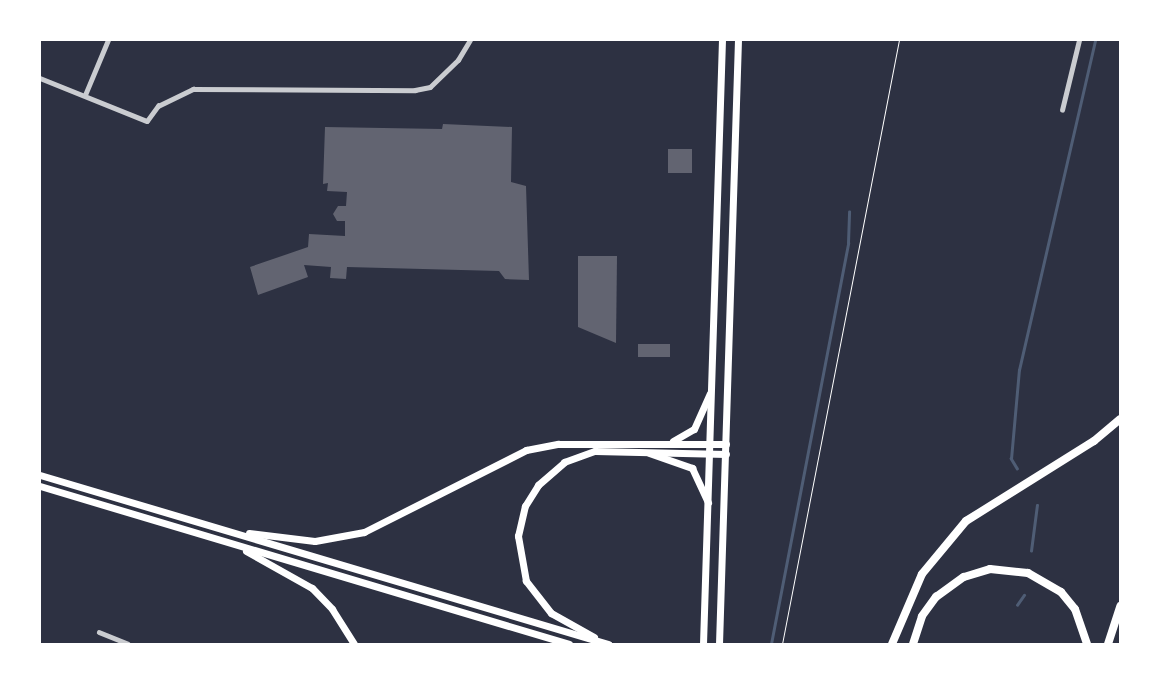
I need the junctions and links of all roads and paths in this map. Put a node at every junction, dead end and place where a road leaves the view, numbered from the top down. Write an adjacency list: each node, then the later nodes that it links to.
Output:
1 (108, 40): 8 (street)
2 (470, 40): 8 (street)
3 (722, 40): 10 (main road)
4 (738, 40): 14 (main road)
5 (899, 40): 31 (path)
6 (1079, 40): 9 (street)
7 (40, 78): 8 (street)
8 (85, 95)
9 (1062, 110)
10 (712, 386): 12 (main road); 13 (main road)
11 (1120, 419): 32 (highway)
12 (672, 441): 13 (main road); 21 (main road)
13 (711, 444): 14 (main road); 16 (main road)
14 (726, 444): 17 (main road)
15 (634, 450): 16 (main road); 20 (main road); 28 (main road)
16 (711, 452): 17 (main road); 20 (main road)
17 (726, 454): 30 (main road)
18 (40, 475): 21 (main road)
19 (40, 486): 22 (main road)
20 (709, 506): 29 (main road)
21 (226, 530): 28 (main road)
22 (227, 542): 26 (main road); 27 (main road)
23 (1120, 606): 35 (highway)
24 (99, 632): 25 (street)
25 (128, 644)
26 (354, 644)
27 (569, 644)
28 (608, 644)
29 (703, 644)
30 (719, 644)
31 (782, 644)
32 (892, 644)
33 (913, 644): 34 (highway)
34 (1087, 644)
35 (1108, 644)

